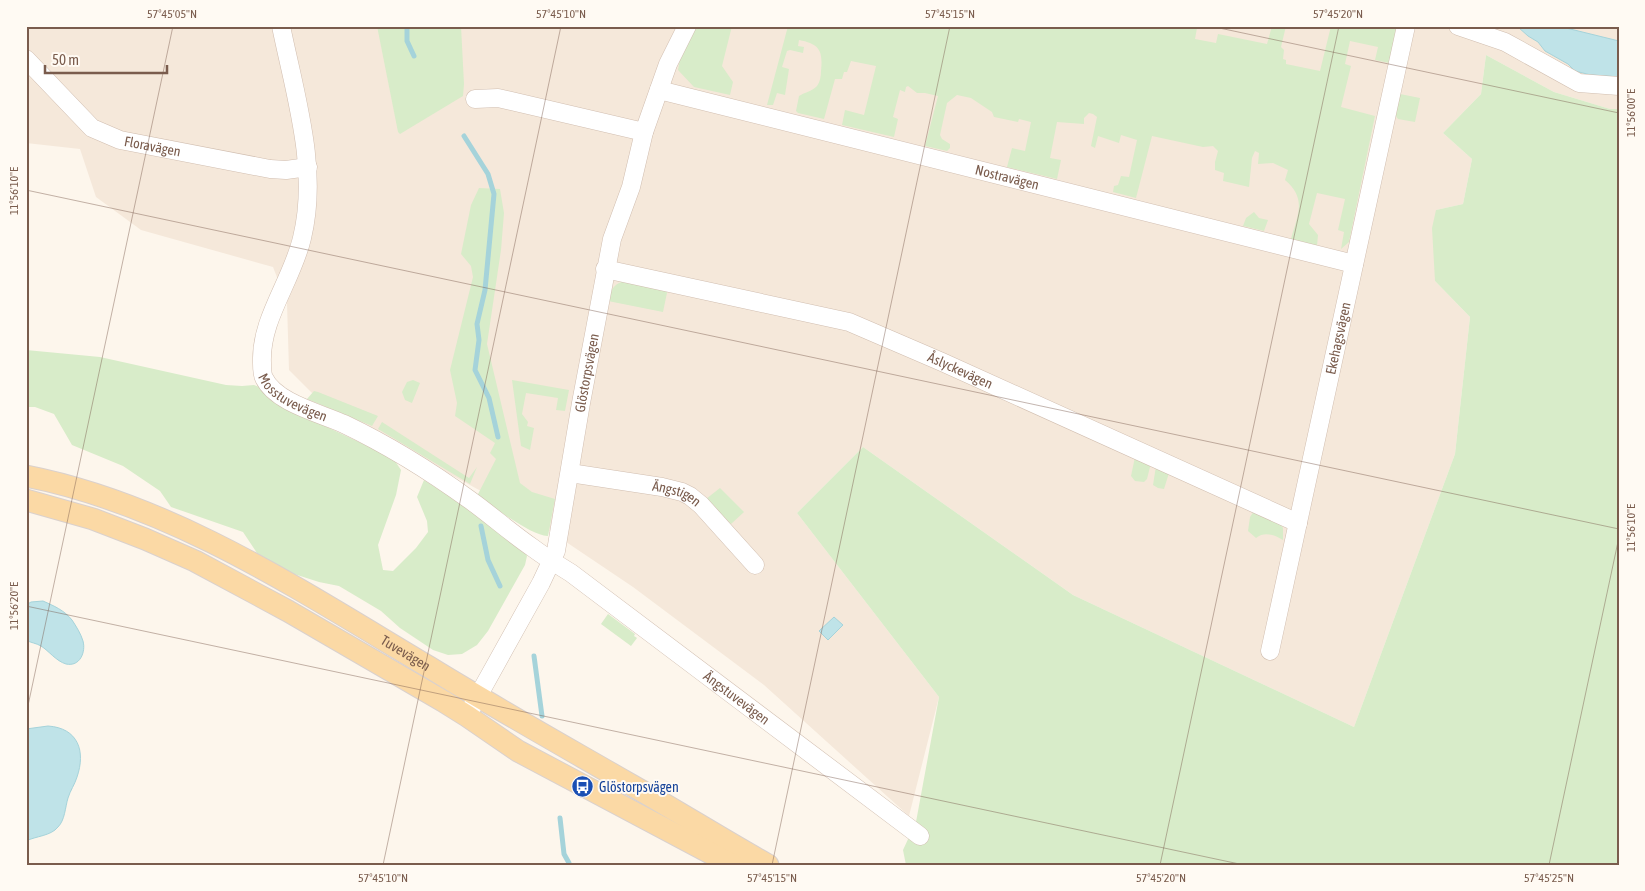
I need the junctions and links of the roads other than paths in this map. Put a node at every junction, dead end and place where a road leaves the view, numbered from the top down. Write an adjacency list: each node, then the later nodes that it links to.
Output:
1 (280, 26): 10 (street, Mosstuvevägen)
2 (687, 26): 7 (street, Glöstorpsvägen)
3 (1406, 26): 11 (street, Ekehagsvägen)
4 (1458, 26): 6 (street)
5 (26, 59): 10 (street, Floravägen)
6 (1619, 86)
7 (659, 90): 9 (street, Glöstorpsvägen); 11 (street, Nostravägen)
8 (475, 99): 9 (street)
9 (644, 132): 12 (street, Glöstorpsvägen)
10 (308, 167): 17 (street, Mosstuvevägen)
11 (1354, 264): 16 (street, Ekehagsvägen)
12 (605, 269): 13 (street, Glöstorpsvägen); 16 (street, Åslyckevägen)
13 (570, 472): 17 (street, Glöstorpsvägen); 18 (street, Ängstigen)
14 (26, 476): 20 (main road, Tuvevägen)
15 (26, 500): 21 (main road, Tuvevägen)
16 (1298, 523): 19 (street, Ekehagsvägen)
17 (552, 560): 20 (street, Glöstorpsvägen); 22 (street, Ängstuvevägen)
18 (755, 566)
19 (1270, 651)
20 (478, 696): 21 (street, Glöstorpsvägen); 24 (main road, Tuvevägen)
21 (467, 716): 23 (main road, Tuvevägen)
22 (920, 836)
23 (734, 865)
24 (768, 865)

